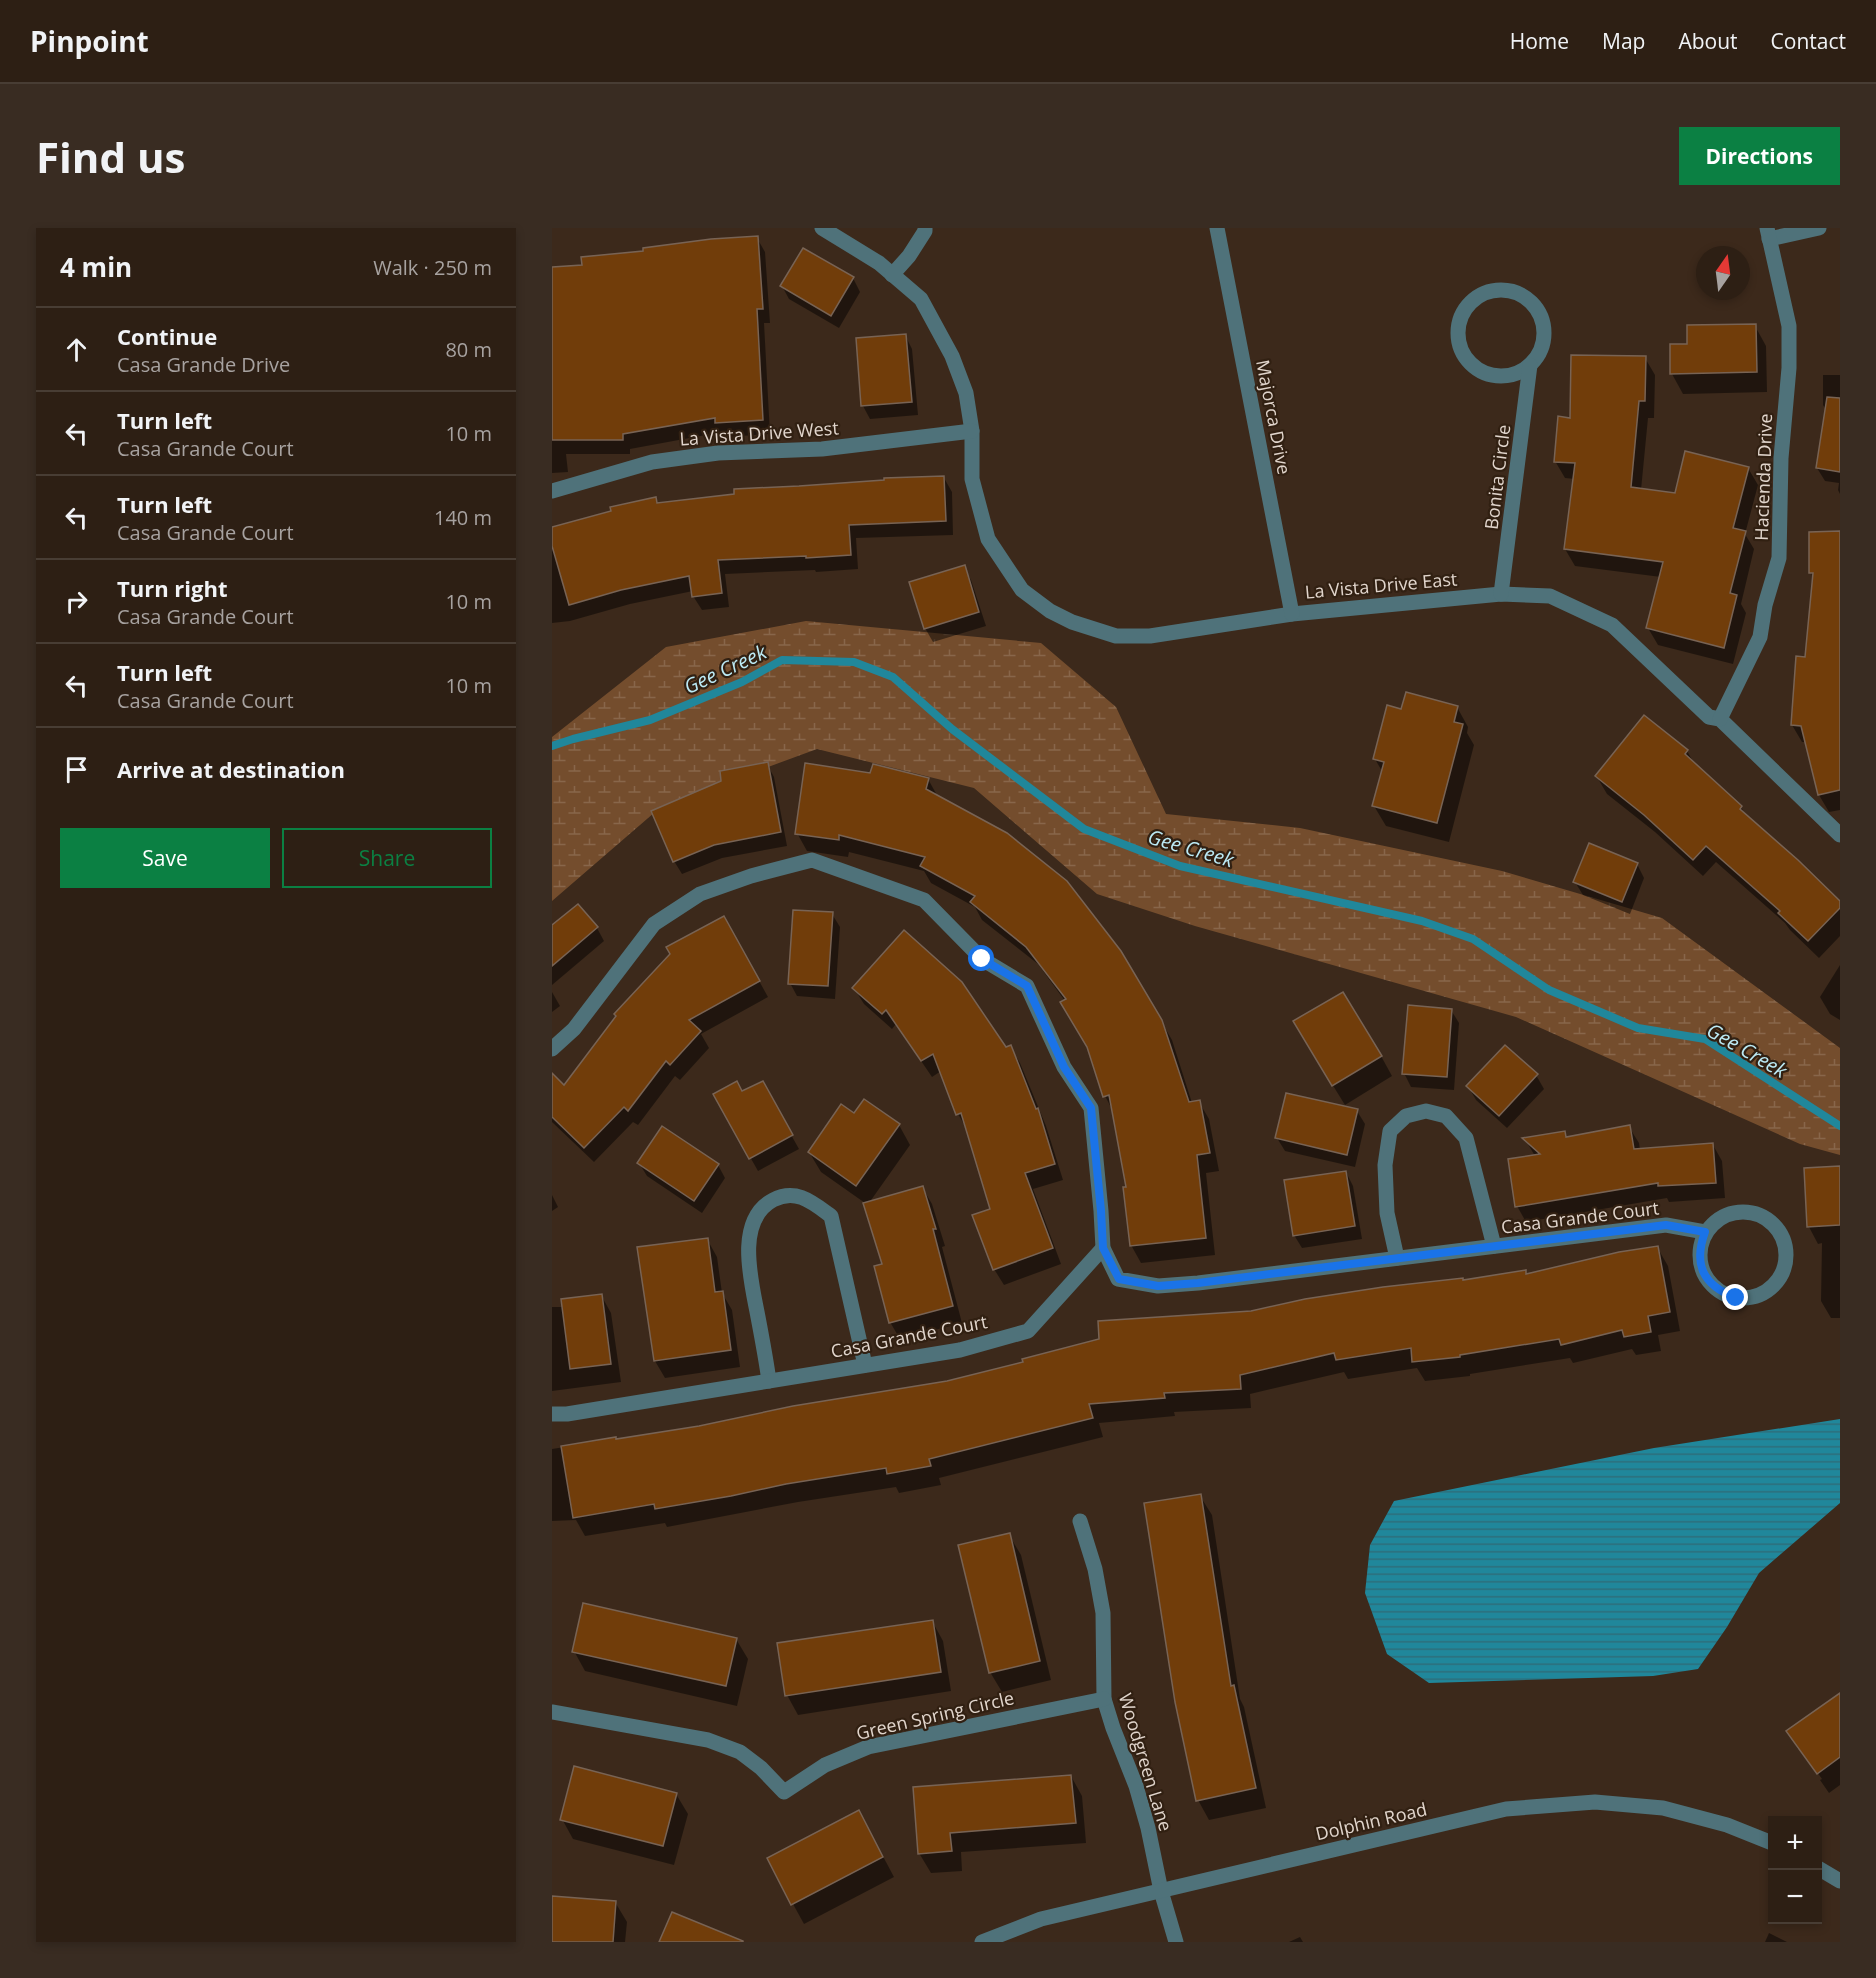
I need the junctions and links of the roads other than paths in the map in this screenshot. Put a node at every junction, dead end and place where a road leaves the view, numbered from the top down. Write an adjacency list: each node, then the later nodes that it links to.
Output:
1 (822, 228): 6 (street, La Vista Drive East)
2 (925, 228): 6 (street)
3 (1217, 228): 11 (street, Majorca Drive)
4 (1819, 228): 5 (street)
5 (1768, 233): 12 (street, Hacienda Drive)
6 (892, 275): 8 (street, La Vista Drive East)
7 (1530, 365): 7 (street, Bonita Circle); 10 (street, Bonita Circle)
8 (972, 430): 9 (street, La Vista Drive West); 11 (street, La Vista Drive East)
9 (552, 491)
10 (1502, 594): 11 (street, La Vista Drive East); 12 (street, La Vista Drive East)
11 (1292, 614)
12 (1720, 719): 13 (street, La Vista Drive East)
13 (1840, 835)
14 (552, 1049): 17 (street)
15 (1705, 1232): 15 (street); 16 (street, Casa Grande Court)
16 (1494, 1246): 18 (street, Casa Grande Court); 18 (street, Casa Grande Court)
17 (1103, 1248): 18 (street, Casa Grande Court); 19 (street, Casa Grande Court)
18 (1397, 1258)
19 (865, 1365): 20 (street, Casa Grande Court); 20 (street)
20 (770, 1381): 21 (street, Casa Grande Court)
21 (552, 1414)
22 (1080, 1521): 23 (street, Woodgreen Lane)
23 (1104, 1699): 24 (street, Green Spring Circle); 28 (street, Woodgreen Lane)
24 (552, 1712)
25 (1768, 1841): 28 (street, Dolphin Road)
26 (1821, 1870): 27 (street)
27 (1840, 1881)
28 (1161, 1891): 29 (street, Dolphin Road); 30 (street, Woodgreen Lane)
29 (981, 1942)
30 (1176, 1942)

